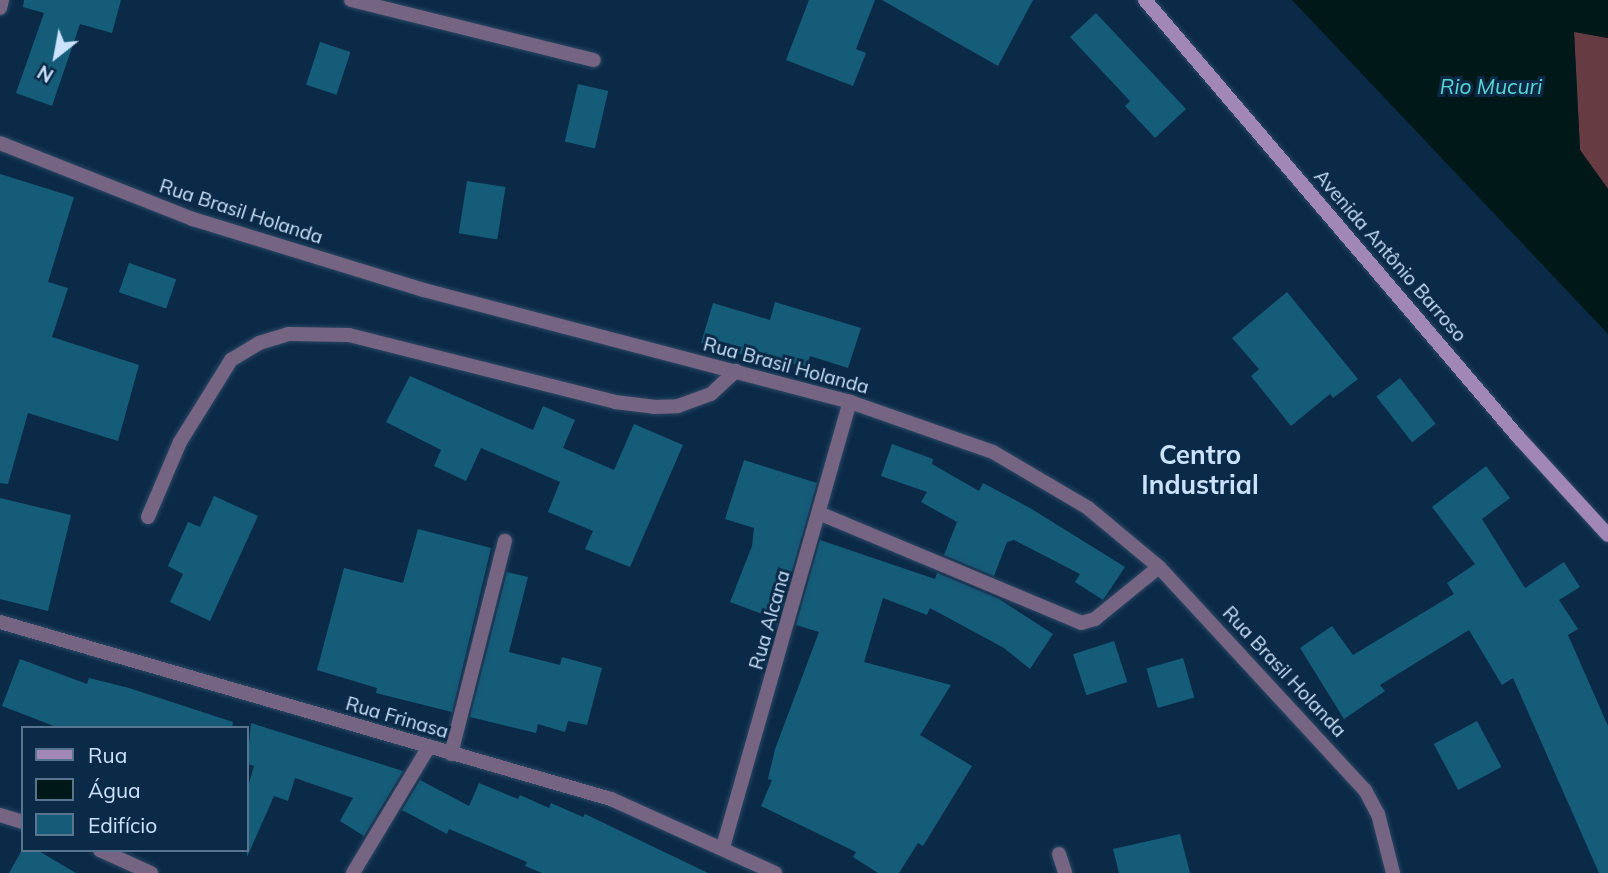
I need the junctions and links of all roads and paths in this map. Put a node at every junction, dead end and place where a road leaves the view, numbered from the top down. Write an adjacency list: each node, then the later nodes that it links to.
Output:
1 (2, 0): 4 (street)
2 (351, 0): 5 (street)
3 (1145, 0): 11 (main road, Avenida Antônio Barroso)
4 (0, 8)
5 (594, 60)
6 (0, 143): 7 (street, Rua Brasil Holanda)
7 (736, 371): 8 (street, Rua Brasil Holanda); 10 (street)
8 (850, 402): 9 (street, Rua Alcana); 13 (street, Rua Brasil Holanda)
9 (821, 514): 13 (street); 19 (street, Rua Alcana)
10 (148, 517)
11 (1608, 535)
12 (505, 541): 16 (street)
13 (1159, 567): 26 (street, Rua Brasil Holanda)
14 (0, 622): 15 (street, Rua Frinasa)
15 (428, 748): 16 (street, Rua Frinasa); 23 (street)
16 (451, 754): 19 (street, Rua Frinasa)
17 (0, 815): 18 (street)
18 (21, 821)
19 (723, 847): 24 (street, Rua Frinasa)
20 (104, 852): 22 (street)
21 (1059, 854): 25 (street)
22 (151, 873)
23 (353, 873)
24 (775, 873)
25 (1065, 873)
26 (1393, 873)

